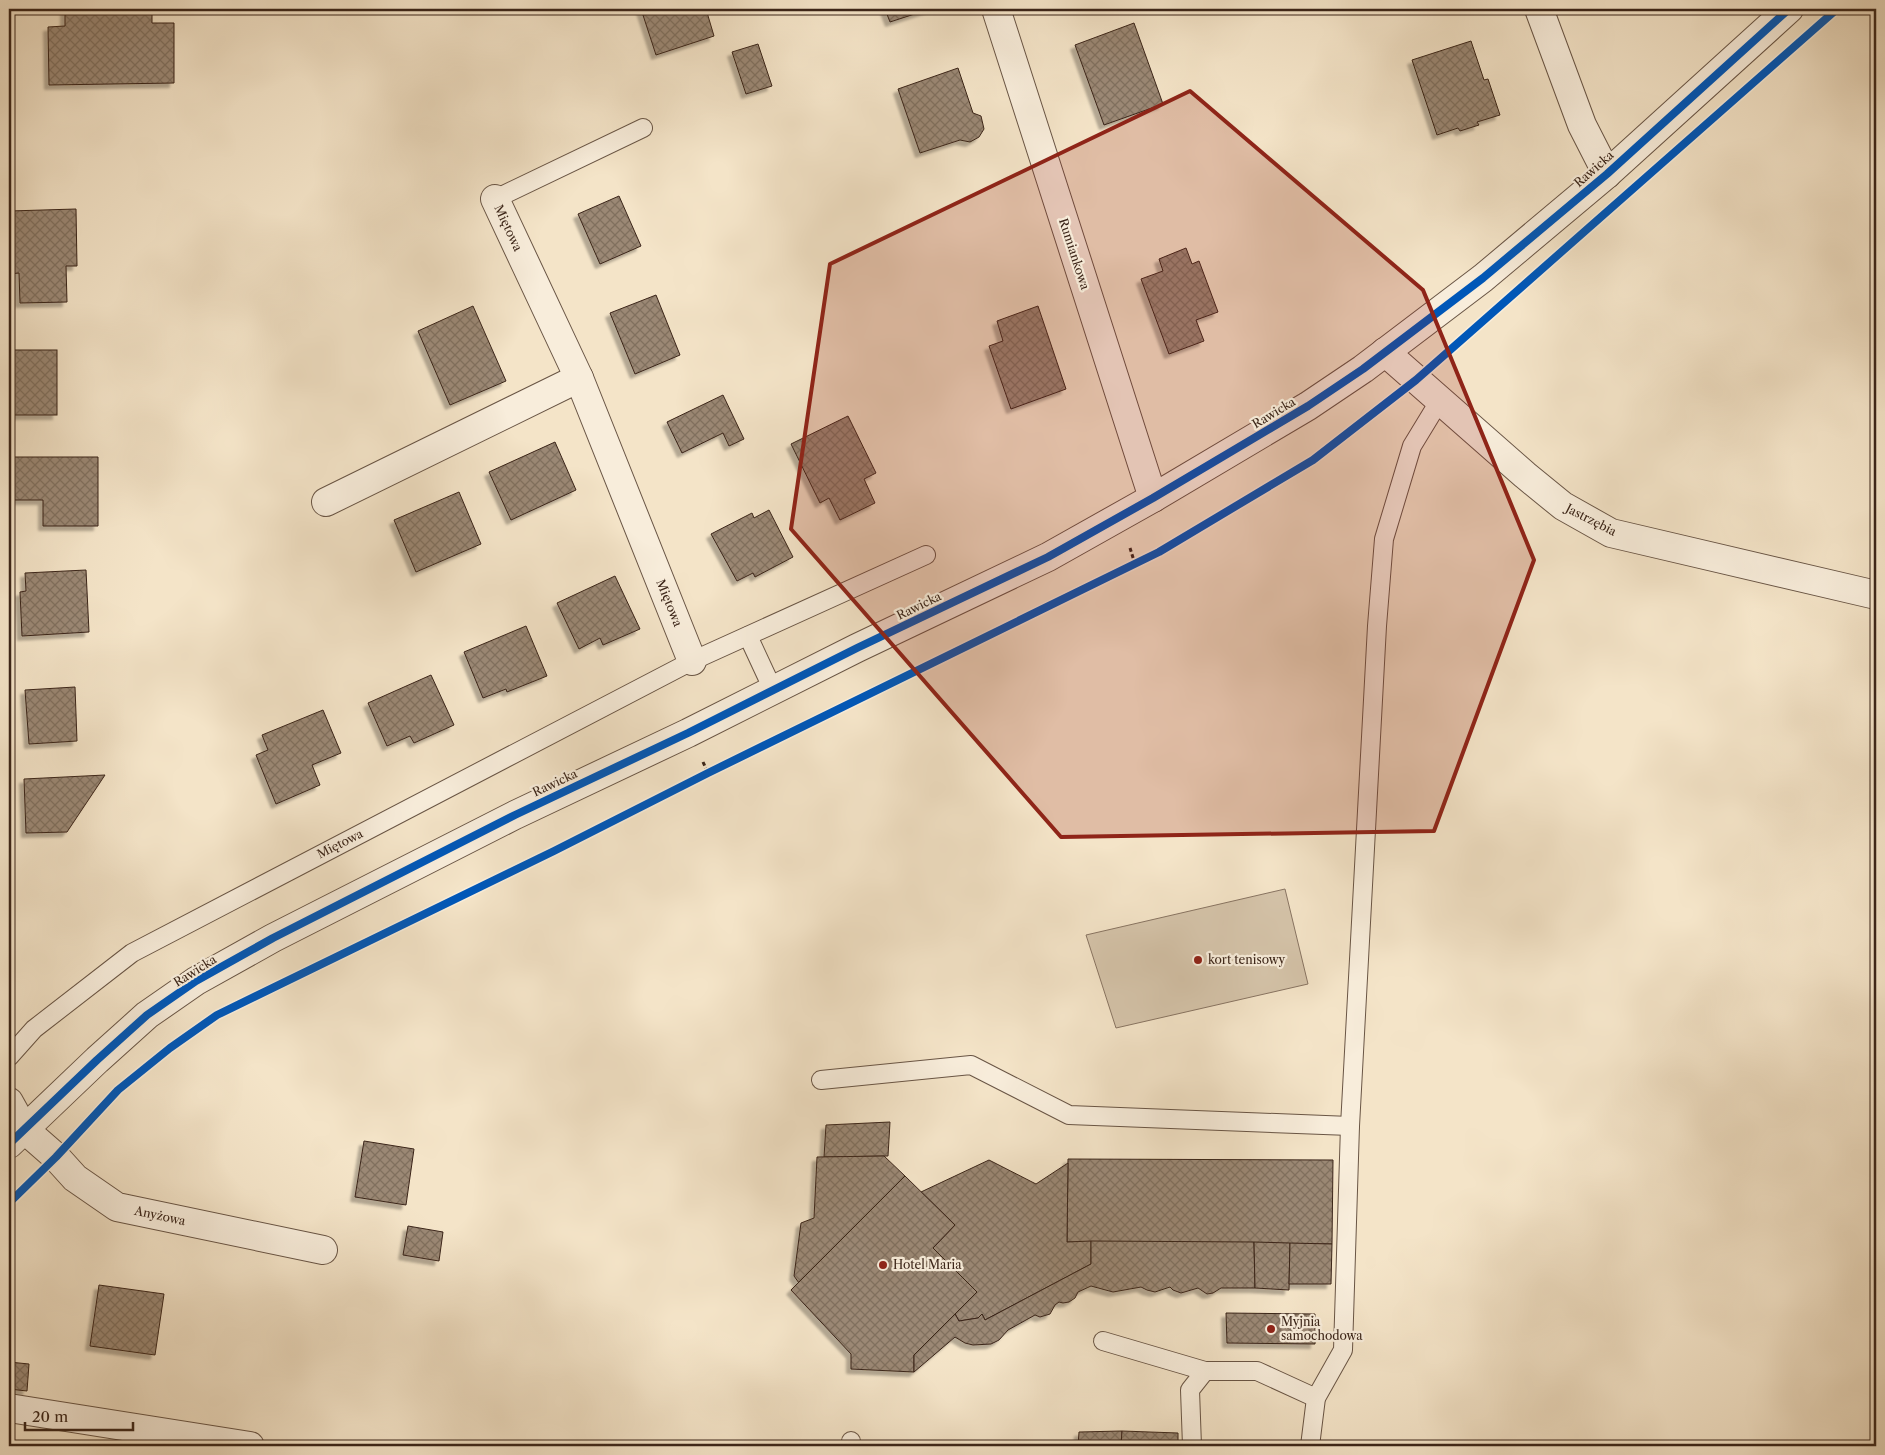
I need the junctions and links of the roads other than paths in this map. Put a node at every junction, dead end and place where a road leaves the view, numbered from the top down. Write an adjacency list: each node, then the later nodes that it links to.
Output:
1 (996, 9): 10 (street, Rumiankowa)
2 (1539, 9): 5 (street)
3 (1789, 9): 5 (street, Rawicka)
4 (643, 128): 6 (lane, Miętowa)
5 (1607, 174): 7 (street, Rawicka)
6 (495, 199): 8 (street, Miętowa)
7 (1385, 352): 9 (street, Jastrzębia); 10 (street, Rawicka)
8 (579, 378): 11 (street); 15 (street, Miętowa)
9 (1440, 400): 13 (street, Jastrzębia); 20 (lane)
10 (1153, 498): 16 (street, Rawicka)
11 (326, 502)
12 (926, 555): 14 (lane, Miętowa)
13 (1876, 595)
14 (748, 636): 15 (lane, Miętowa); 16 (lane)
15 (692, 661): 17 (lane, Miętowa)
16 (774, 692): 21 (street, Rawicka)
17 (9, 1057)
18 (821, 1080): 20 (lane)
19 (9, 1102): 21 (street, Anyżowa)
20 (1350, 1126): 25 (lane)
21 (17, 1136): 22 (street, Anyżowa)
22 (323, 1250)
23 (1103, 1341): 24 (lane)
24 (1204, 1370): 25 (lane); 28 (lane)
25 (1316, 1398): 29 (lane)
26 (9, 1408): 27 (street)
27 (250, 1446)
28 (1192, 1446)
29 (1310, 1446)

